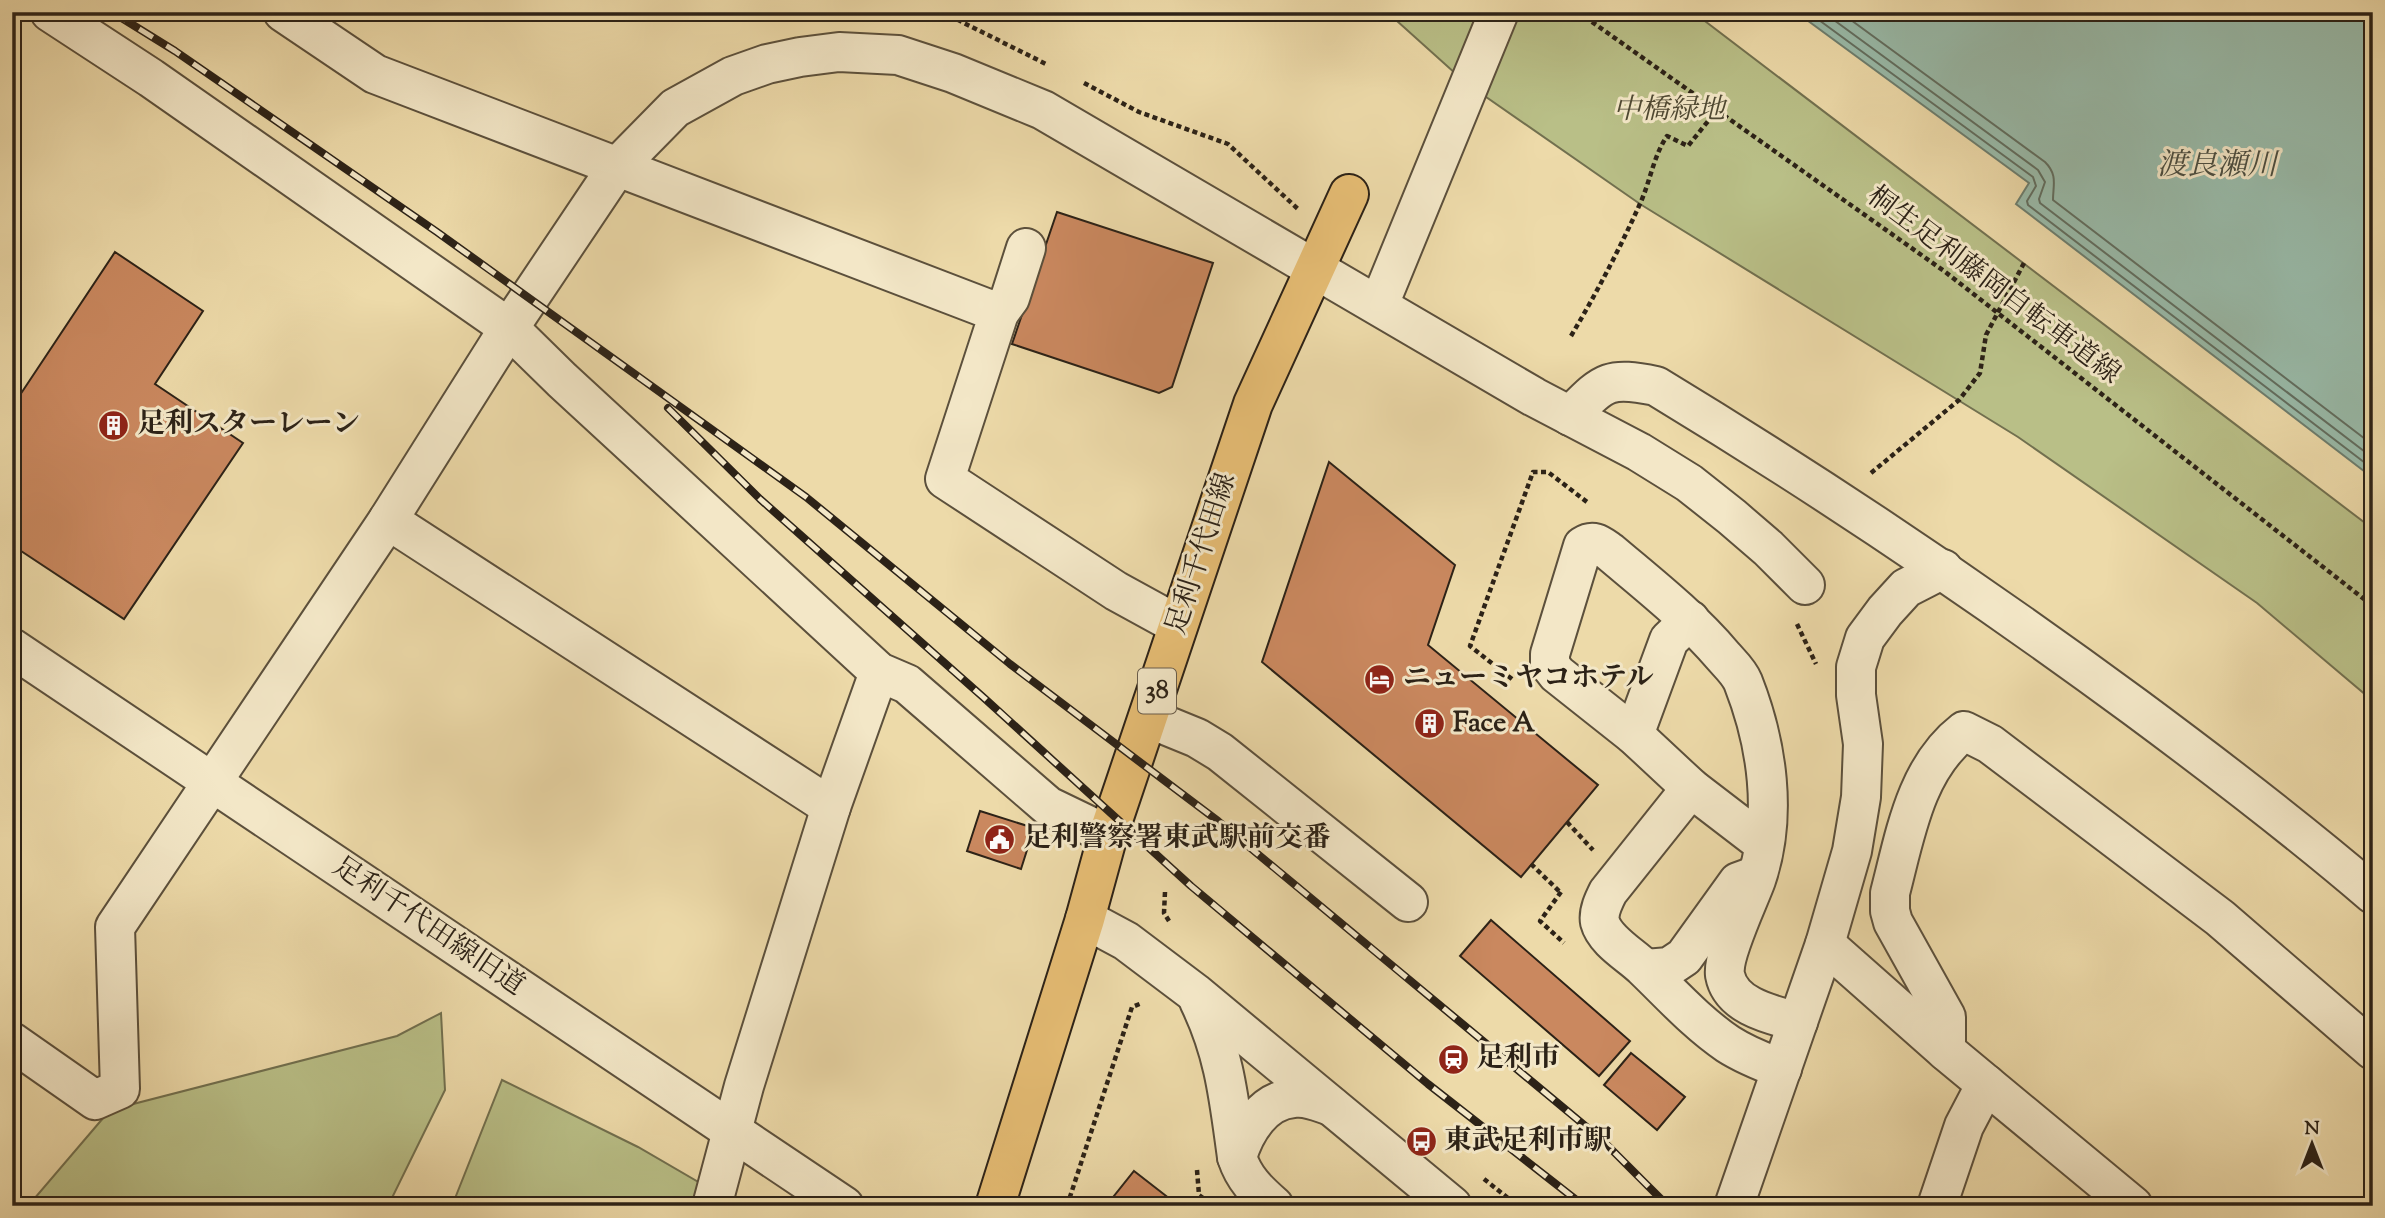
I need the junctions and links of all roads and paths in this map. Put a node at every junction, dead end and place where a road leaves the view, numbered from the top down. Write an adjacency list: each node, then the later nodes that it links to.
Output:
1 (50, 12): 18 (street)
2 (283, 12): 9 (street)
3 (942, 12): 6 (path)
4 (1499, 12): 15 (street)
5 (1578, 12): 8 (path, 桐生足利藤岡自転車道線)
6 (1056, 69)
7 (1080, 82): 11 (path)
8 (1717, 110): 17 (path, 桐生足利藤岡自転車道線); 19 (path)
9 (617, 167): 14 (street); 16 (street); 18 (street)
10 (1349, 194): 14 (main road, 足利千代田線 / 38)
11 (1306, 216)
12 (1026, 248): 16 (street)
13 (2024, 263): 17 (path)
14 (1315, 268): 20 (street); 27 (main road, 足利千代田線 / 38)
15 (1385, 290)
16 (999, 313): 27 (street)
17 (1996, 313): 21 (path); 25 (path, 桐生足利藤岡自転車道線)
18 (509, 328): 22 (street); 29 (street)
19 (1571, 336)
20 (1570, 416): 21 (street); 24 (street)
21 (1833, 496): 23 (street)
22 (388, 520): 32 (street); 34 (street)
23 (1943, 569): 41 (street); 44 (street)
24 (1805, 585)
25 (2373, 606)
26 (1690, 620): 31 (street); 31 (street); 38 (street)
27 (1178, 625): 30 (main road, 足利千代田線 / 38)
28 (12, 648): 32 (street, 足利千代田線旧道)
29 (879, 671): 34 (street); 36 (street)
30 (1148, 718): 36 (main road, 足利千代田線 / 38); 42 (street)
31 (1634, 735): 33 (street)
32 (212, 782): 49 (street); 55 (street, 足利千代田線旧道)
33 (1691, 788): 38 (street); 45 (street)
34 (831, 807): 55 (street)
35 (1567, 822): 37 (path)
36 (1108, 835): 43 (main road, 足利千代田線 / 38)
37 (1594, 851)
38 (1760, 860): 45 (street); 48 (street)
39 (1531, 864): 40 (path)
40 (1561, 893)
41 (2373, 894)
42 (1408, 902)
43 (1085, 919): 46 (street); 59 (main road, 足利千代田線 / 38)
44 (1825, 944): 48 (street); 51 (street)
45 (1646, 970): 52 (street)
46 (1195, 993): 54 (street); 56 (street)
47 (1142, 1003): 60 (path)
48 (1798, 1021): 52 (street)
49 (12, 1042)
50 (2373, 1050): 51 (street)
51 (1946, 1051): 53 (street)
52 (1782, 1069): 63 (street)
53 (1986, 1084): 64 (street); 65 (street)
54 (1331, 1106): 56 (street); 62 (street)
55 (732, 1129): 57 (street); 58 (street, 足利千代田線旧道)
56 (1237, 1157): 61 (street)
57 (712, 1206)
58 (844, 1206)
59 (995, 1206)
60 (1067, 1206)
61 (1274, 1206)
62 (1452, 1206)
63 (1734, 1206)
64 (1937, 1206)
65 (2133, 1206)

